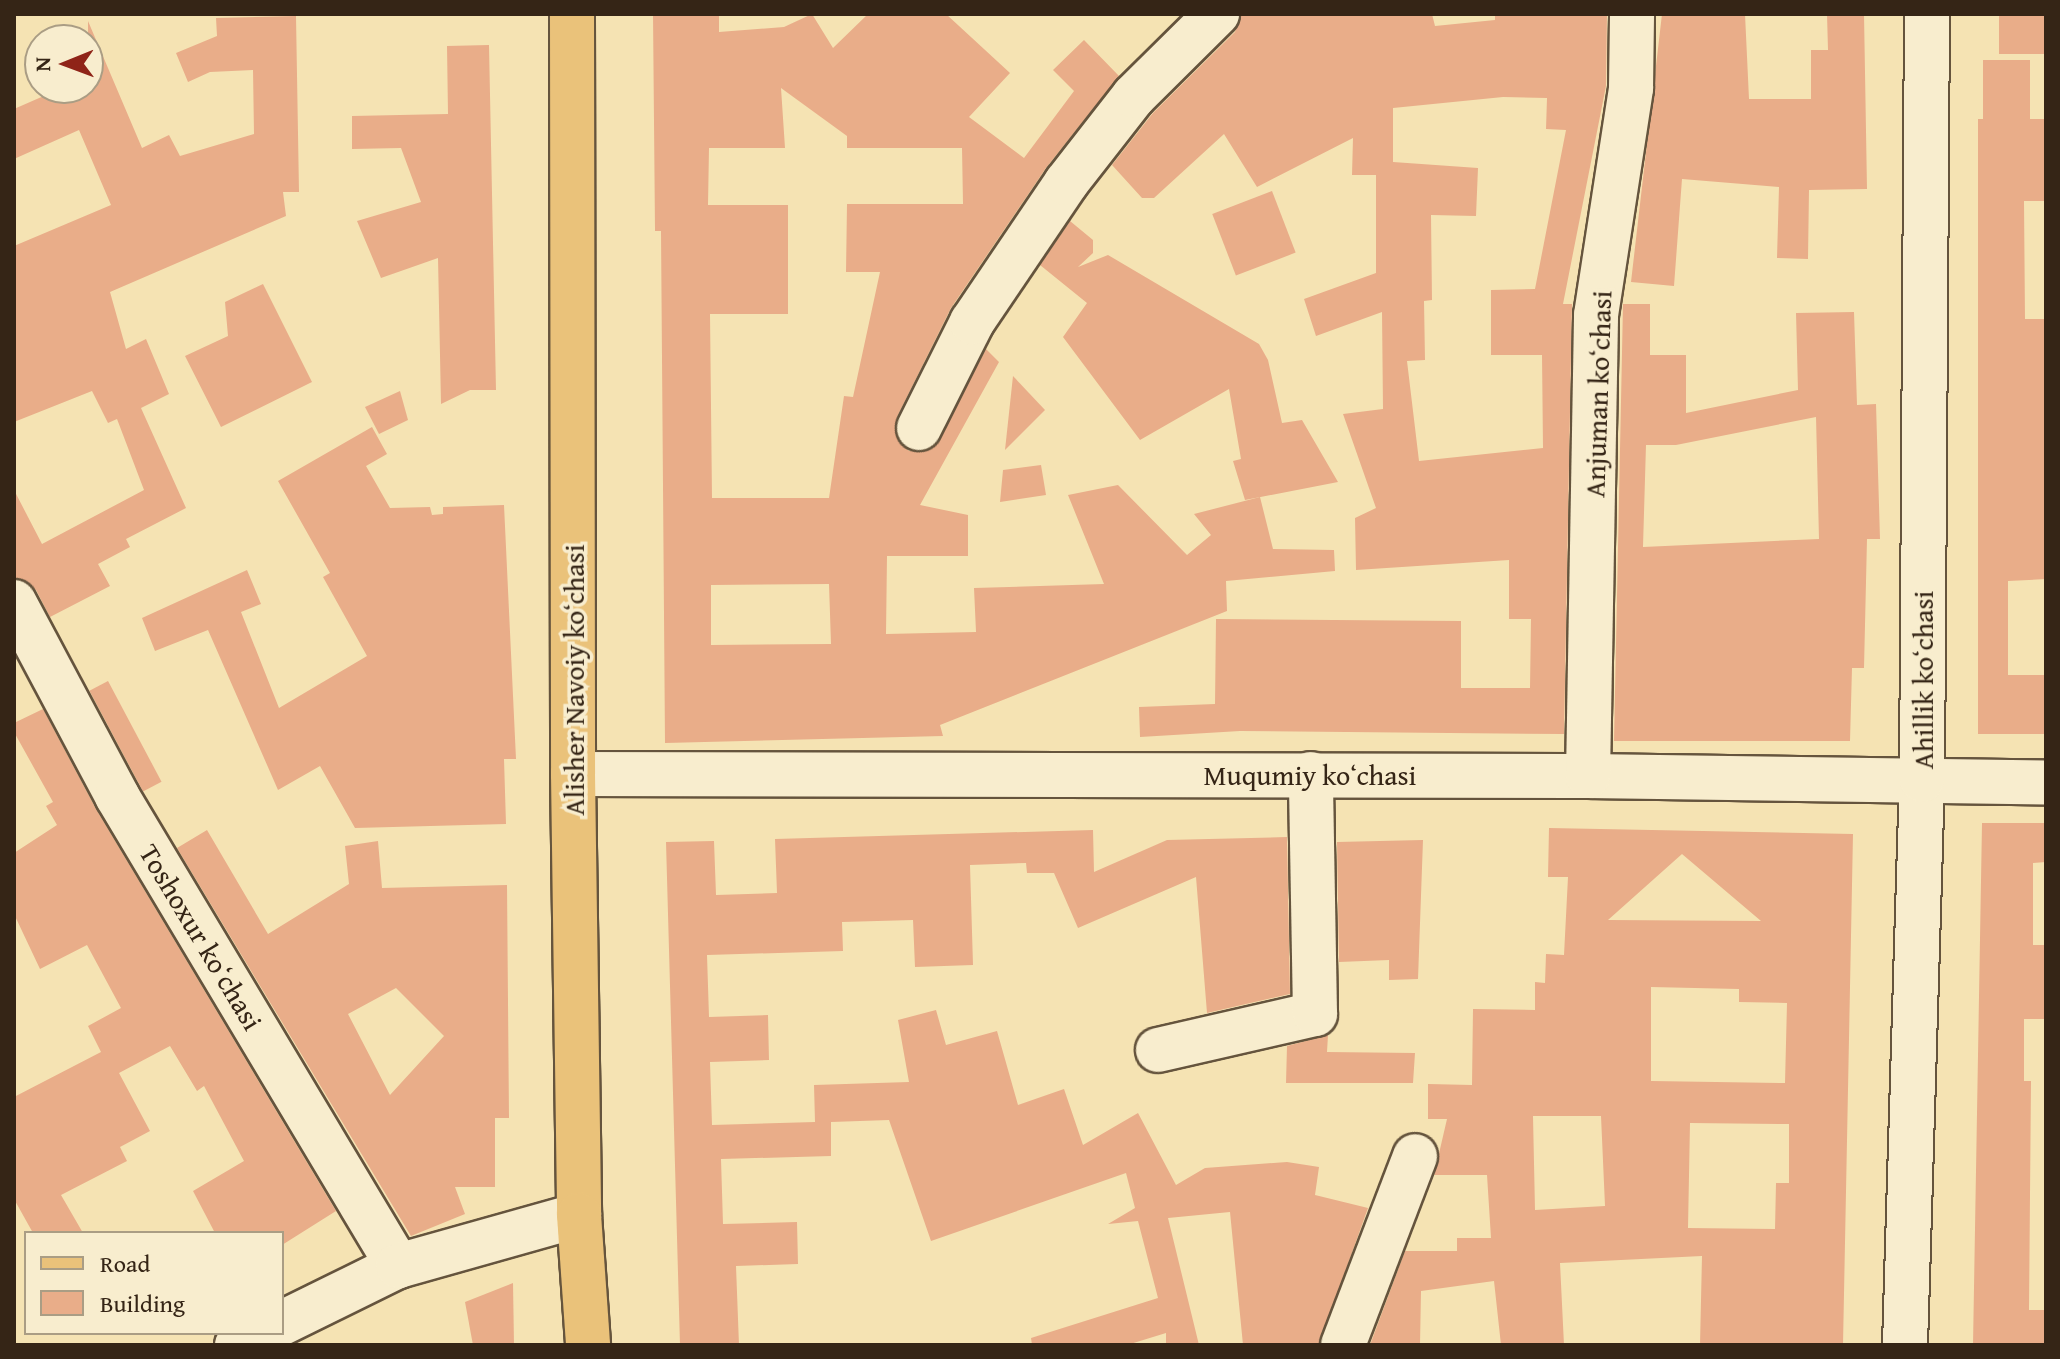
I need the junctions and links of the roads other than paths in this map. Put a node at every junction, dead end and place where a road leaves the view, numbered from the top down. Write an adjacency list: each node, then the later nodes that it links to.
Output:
1 (572, 14): 7 (main road, Alisher Navoiy koʻchasi)
2 (1217, 14): 5 (street)
3 (1632, 14): 9 (street, Anjuman koʻchasi)
4 (1927, 14): 10 (street, Ahillik koʻchasi)
5 (919, 428)
6 (14, 602): 15 (street, Toshoxur koʻchasi)
7 (573, 774): 8 (street, Muqumiy koʻchasi); 14 (main road, Alisher Navoiy koʻchasi)
8 (1311, 774): 9 (street, Muqumiy koʻchasi); 12 (street)
9 (1588, 776): 10 (street, Muqumiy koʻchasi)
10 (1922, 780): 11 (street, Muqumiy koʻchasi); 21 (street, Ahillik koʻchasi)
11 (2046, 782)
12 (1158, 1050)
13 (1415, 1156): 20 (street)
14 (579, 1215): 15 (street); 19 (main road, Alisher Navoiy koʻchasi)
15 (398, 1266): 16 (street)
16 (284, 1322)
17 (258, 1335): 18 (street)
18 (237, 1345)
19 (588, 1345)
20 (1343, 1345)
21 (1905, 1345)

